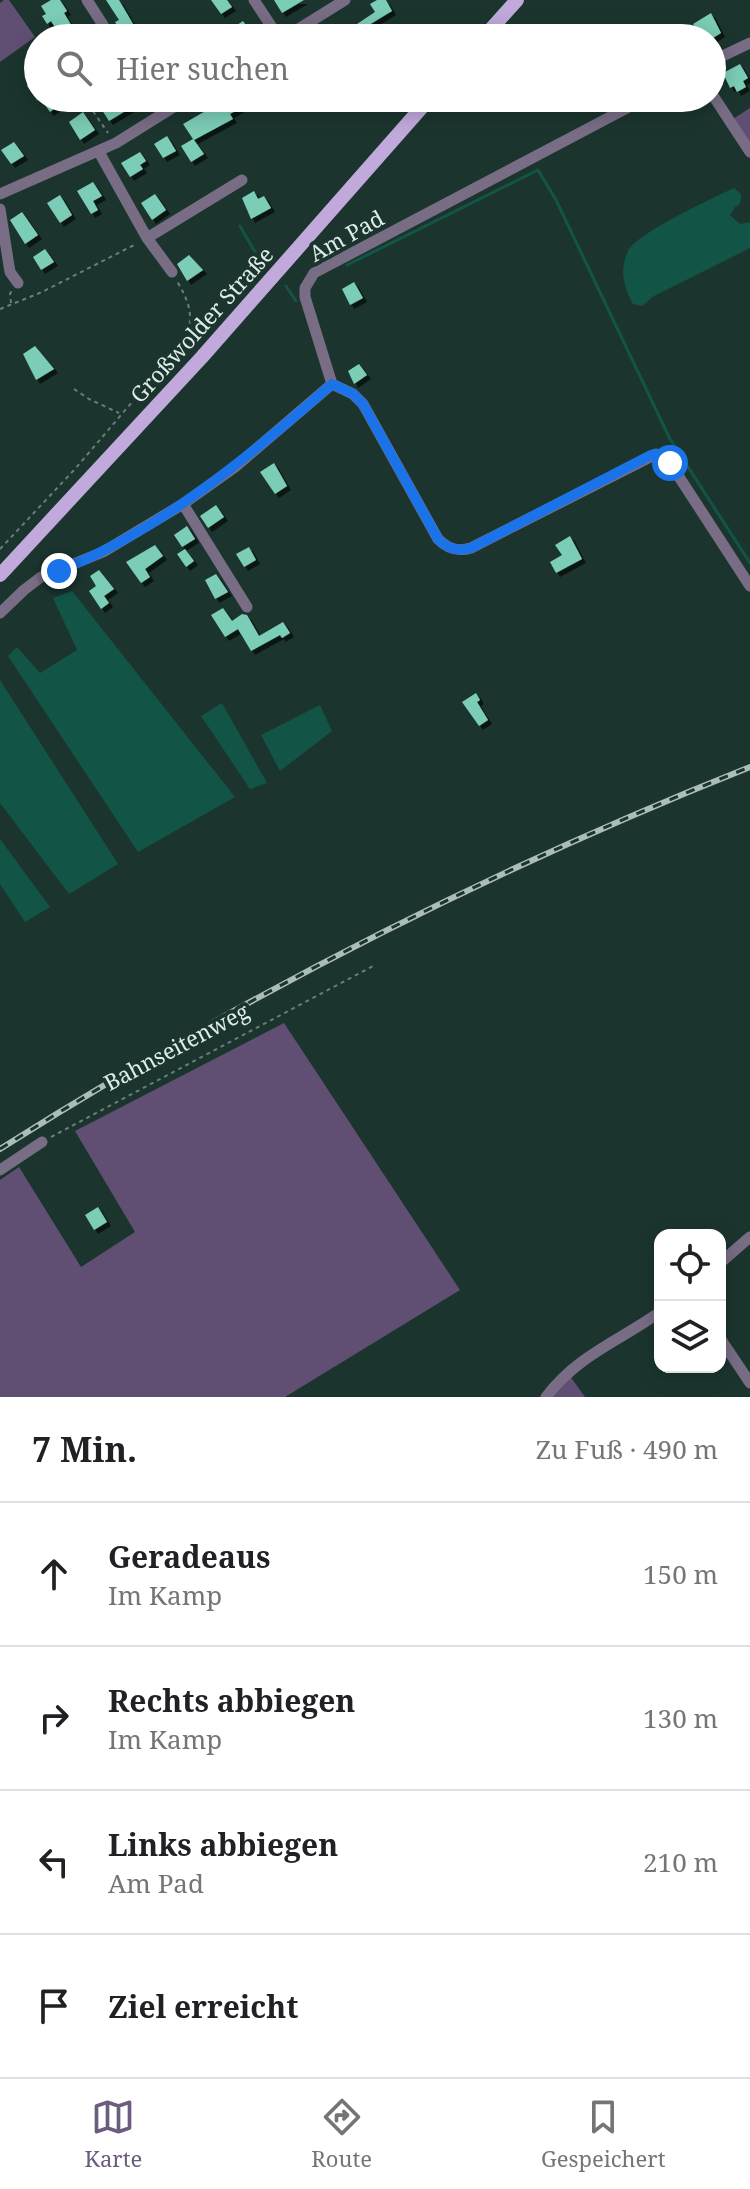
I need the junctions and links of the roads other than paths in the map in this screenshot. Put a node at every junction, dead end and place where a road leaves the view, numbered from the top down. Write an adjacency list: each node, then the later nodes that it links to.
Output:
1 (87, 0): 5 (street)
2 (254, 0): 6 (street)
3 (345, 0): 7 (street)
4 (517, 0): 8 (main road)
5 (102, 24)
6 (271, 24)
7 (305, 24)
8 (496, 24)
9 (750, 43): 10 (street)
10 (726, 54)
11 (166, 112): 15 (street)
12 (418, 112): 25 (main road, Großwolder Straße)
13 (619, 112): 23 (street, Am Pad)
14 (724, 112): 16 (street)
15 (99, 152): 18 (street); 20 (street)
16 (750, 152)
17 (242, 180): 20 (street)
18 (0, 194)
19 (0, 209): 22 (street)
20 (147, 238): 21 (street)
21 (172, 272)
22 (18, 283)
23 (332, 384): 24 (street); 26 (street)
24 (183, 504): 27 (street); 28 (street)
25 (0, 575)
26 (750, 586)
27 (247, 607)
28 (0, 613)
29 (42, 1142): 30 (street)
30 (0, 1170)
31 (750, 1237): 32 (street)
32 (726, 1258)
33 (654, 1316): 36 (street)
34 (726, 1347): 35 (street)
35 (750, 1383)
36 (546, 1397)

